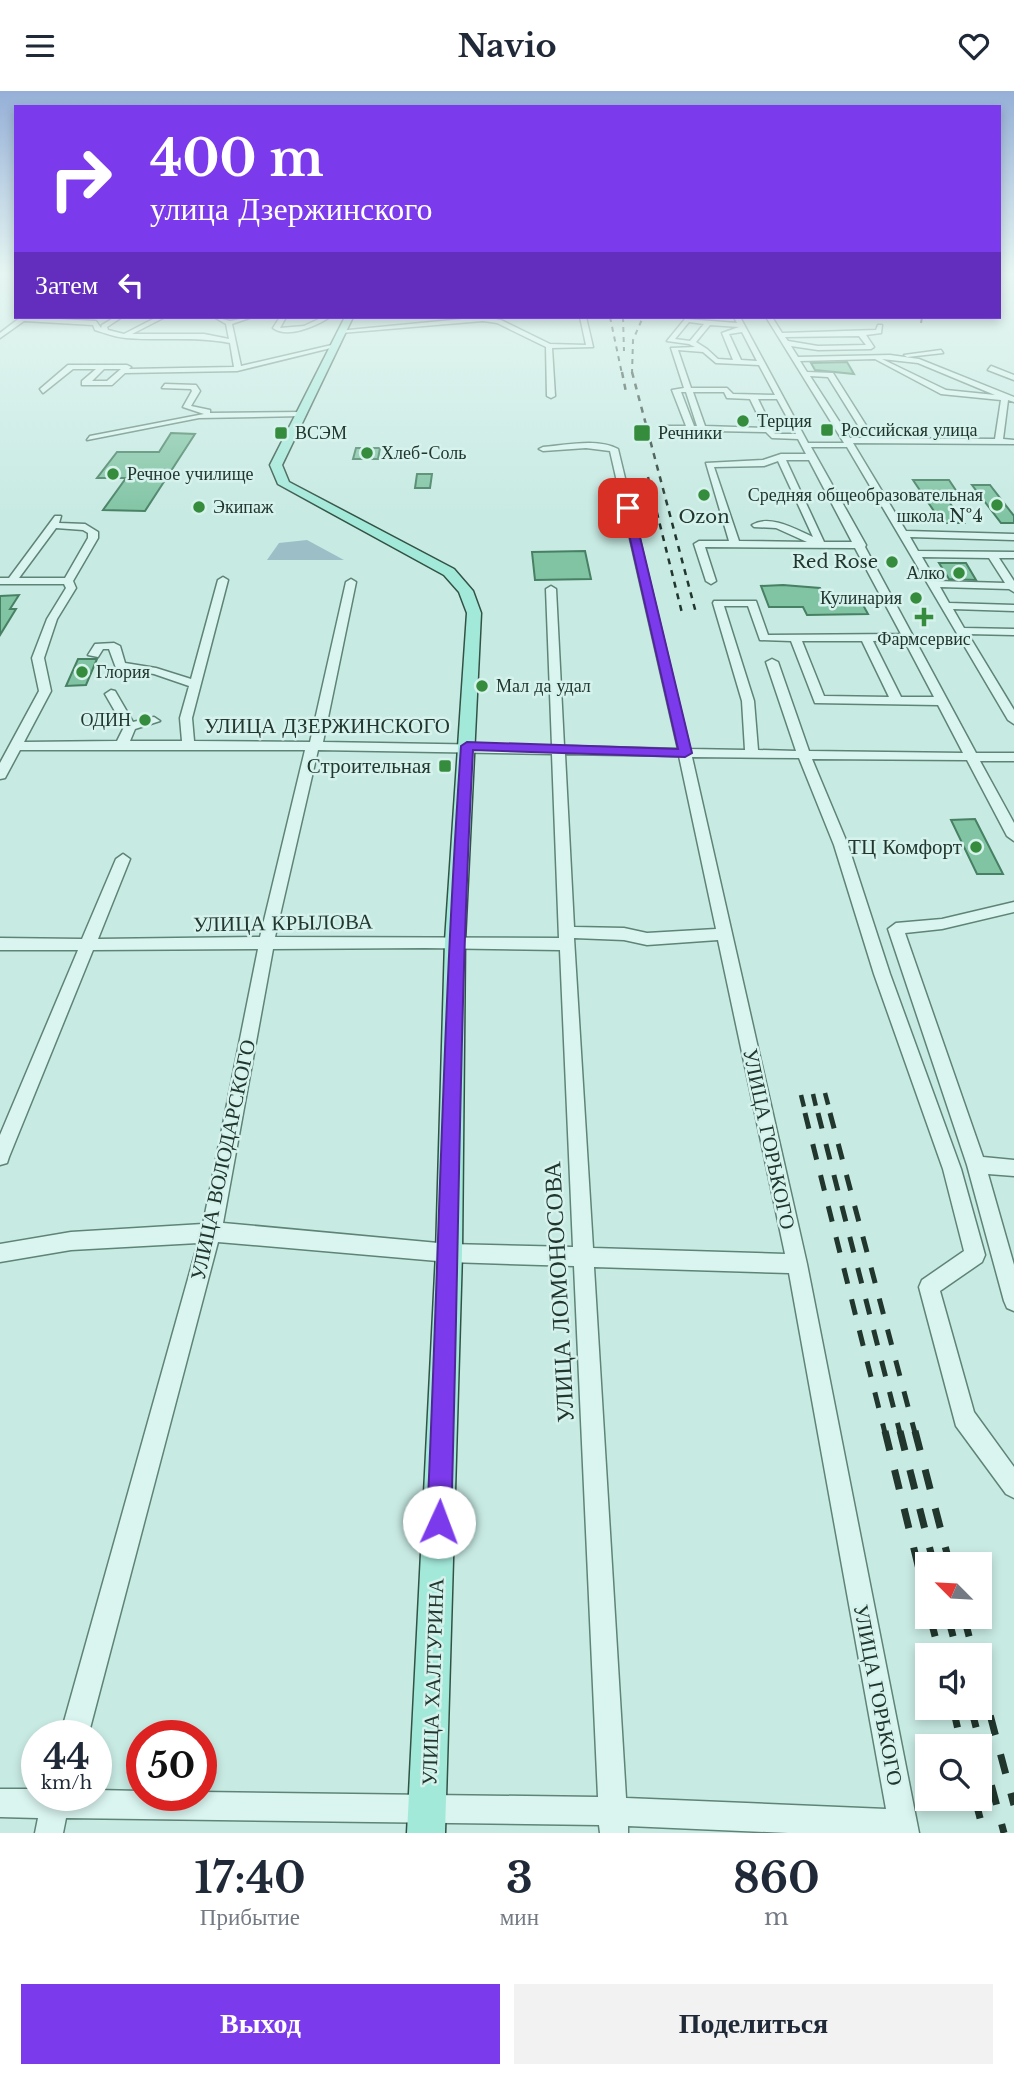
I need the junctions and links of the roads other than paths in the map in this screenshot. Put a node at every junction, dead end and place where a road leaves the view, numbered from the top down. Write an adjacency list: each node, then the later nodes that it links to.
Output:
1 (235, 353): 19 (street)
2 (305, 353): 19 (street)
3 (332, 353): 33 (main road)
4 (549, 353): 28 (street)
5 (676, 353): 25 (street)
6 (708, 353): 13 (street)
7 (734, 353): 14 (street)
8 (756, 353): 15 (street)
9 (793, 353): 17 (street)
10 (928, 353): 11 (street)
11 (890, 357): 12 (street); 31 (street)
12 (876, 359): 17 (street); 31 (street)
13 (716, 361): 14 (street); 21 (street)
14 (738, 362): 15 (street)
15 (761, 363): 30 (street)
16 (102, 366): 20 (street); 20 (street); 27 (street)
17 (802, 366): 32 (street); 32 (street); 40 (street)
18 (991, 368): 22 (street)
19 (237, 369): 20 (street)
20 (123, 371)
21 (720, 371)
22 (1014, 378)
23 (724, 381): 26 (street)
24 (165, 386): 34 (street)
25 (689, 390): 26 (street); 36 (street); 37 (street)
26 (727, 390): 29 (street)
27 (43, 391)
28 (551, 396)
29 (753, 397): 30 (street); 38 (street)
30 (780, 397): 41 (street)
31 (1009, 399): 42 (street)
32 (823, 400): 44 (street)
33 (302, 414): 34 (street); 89 (main road, УЛИЦА ХАЛТУРИНА)
34 (218, 415): 39 (street)
35 (664, 428): 36 (street)
36 (691, 428): 37 (street)
37 (702, 429): 38 (street)
38 (769, 430): 41 (street)
39 (90, 438)
40 (871, 440): 42 (street); 44 (street)
41 (804, 441): 44 (street); 47 (street)
42 (999, 441): 43 (street)
43 (1014, 442)
44 (849, 443): 51 (street)
45 (543, 449): 91 (street, УЛИЦА ГОРЬКОГО)
46 (781, 457): 47 (street); 53 (street); 54 (street)
47 (812, 457): 55 (street)
48 (62, 514): 49 (street)
49 (54, 524): 61 (street); 62 (street)
50 (757, 525): 54 (street)
51 (904, 534): 52 (street); 56 (street)
52 (1014, 537)
53 (734, 544): 54 (street); 63 (street)
54 (821, 545): 55 (street)
55 (861, 545): 73 (street)
56 (916, 554): 57 (street); 65 (street)
57 (992, 555): 58 (street); 66 (street)
58 (1014, 555)
59 (223, 580): 77 (street)
60 (0, 581): 61 (street)
61 (12, 581): 62 (street)
62 (68, 581): 88 (street)
63 (711, 581)
64 (351, 582): 87 (street, УЛИЦА ВОЛОДАРСКОГО)
65 (934, 585): 66 (street); 68 (street)
66 (1013, 588)
67 (551, 589): 90 (street, УЛИЦА ЛОМОНОСОВА)
68 (947, 606): 69 (street); 70 (street)
69 (1014, 608)
70 (961, 631): 71 (street); 79 (street)
71 (1014, 632)
72 (866, 637): 73 (street); 74 (street); 80 (street)
73 (910, 637): 81 (street)
74 (795, 638): 80 (street); 92 (street)
75 (94, 655): 77 (street)
76 (772, 663): 93 (street)
77 (194, 684): 86 (street)
78 (111, 694): 84 (street)
79 (1007, 698): 82 (street)
80 (895, 700): 81 (street)
81 (943, 701): 94 (street)
82 (1014, 720)
83 (154, 721): 84 (street)
84 (130, 727): 85 (street)
85 (121, 744): 86 (street, УЛИЦА ДЗЕРЖИНСКОГО); 88 (street, УЛИЦА ДЗЕРЖИНСКОГО)
86 (188, 744): 87 (street, УЛИЦА ДЗЕРЖИНСКОГО)
87 (316, 745): 89 (street, УЛИЦА ДЗЕРЖИНСКОГО); 105 (street, УЛИЦА ВОЛОДАРСКОГО)
88 (18, 746): 96 (street)
89 (467, 746): 90 (street, УЛИЦА ДЗЕРЖИНСКОГО); 102 (main road, УЛИЦА ХАЛТУРИНА)
90 (558, 748): 91 (street, УЛИЦА ДЗЕРЖИНСКОГО); 101 (street, УЛИЦА ЛОМОНОСОВА)
91 (685, 753): 92 (street, УЛИЦА ДЗЕРЖИНСКОГО); 100 (street, УЛИЦА ГОРЬКОГО)
92 (752, 753): 93 (street, УЛИЦА ДЗЕРЖИНСКОГО)
93 (803, 753): 94 (street, УЛИЦА ДЗЕРЖИНСКОГО); 115 (street)
94 (972, 757): 95 (street, УЛИЦА ДЗЕРЖИНСКОГО); 97 (street)
95 (1014, 757)
96 (0, 775)
97 (1014, 836)
98 (123, 859): 104 (street)
99 (1014, 907): 107 (street)
100 (725, 935): 101 (street, УЛИЦА КРЫЛОВА); 113 (street, УЛИЦА ГОРЬКОГО)
101 (566, 938): 102 (street, УЛИЦА КРЫЛОВА); 112 (street, УЛИЦА ЛОМОНОСОВА)
102 (455, 941): 105 (street, УЛИЦА КРЫЛОВА); 111 (main road, УЛИЦА ХАЛТУРИНА)
103 (0, 944): 104 (street, УЛИЦА КРЫЛОВА)
104 (89, 945): 105 (street, УЛИЦА КРЫЛОВА); 106 (street)
105 (267, 945): 109 (street, УЛИЦА ВОЛОДАРСКОГО)
106 (0, 1157)
107 (976, 1165): 108 (street); 114 (street)
108 (1014, 1168)
109 (211, 1233): 110 (street); 111 (street); 116 (street, УЛИЦА ВОЛОДАРСКОГО)
110 (0, 1253)
111 (449, 1253): 112 (street); 121 (main road, УЛИЦА ХАЛТУРИНА)
112 (584, 1257): 113 (street); 122 (street, УЛИЦА ЛОМОНОСОВА)
113 (797, 1264): 123 (street, УЛИЦА ГОРЬКОГО)
114 (1014, 1301)
115 (1014, 1486)
116 (78, 1720)
117 (21, 1802): 119 (street)
118 (112, 1802): 121 (street)
119 (0, 1803)
120 (54, 1811): 124 (street)
121 (427, 1820): 122 (street)
122 (613, 1822): 123 (street)
123 (903, 1828)
124 (48, 1833)

